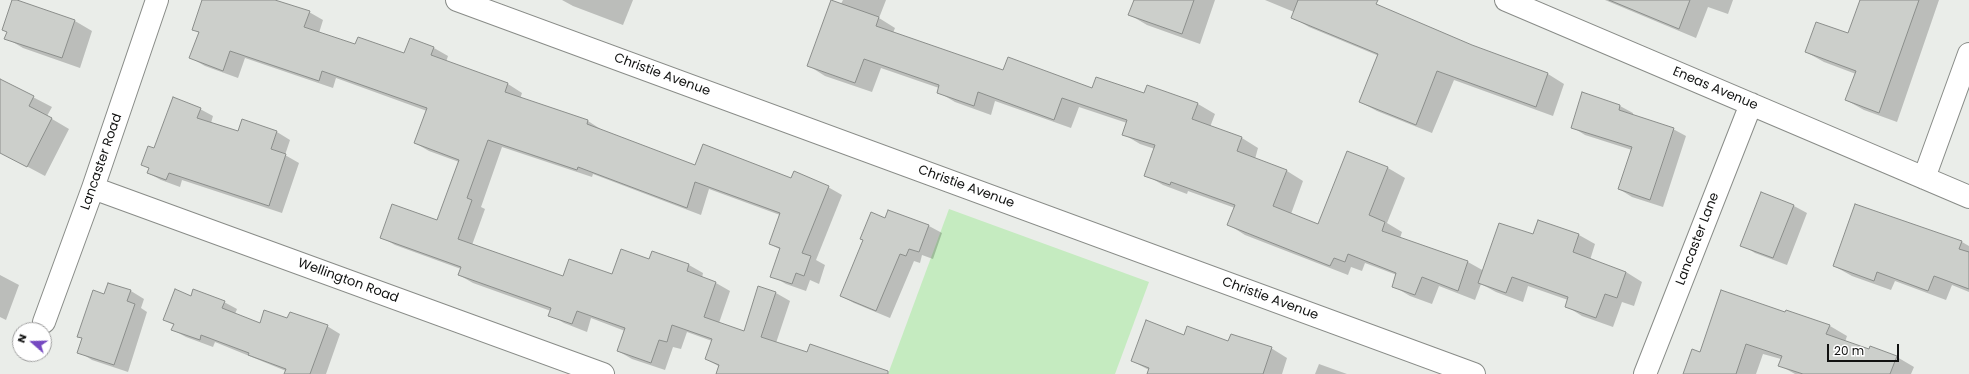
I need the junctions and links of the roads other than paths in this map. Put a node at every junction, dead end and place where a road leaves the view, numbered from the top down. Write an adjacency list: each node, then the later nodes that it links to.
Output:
1 (157, 0): 7 (street, Lancaster Road)
2 (458, 0): 11 (street, Christie Avenue)
3 (1506, 0): 5 (street, Eneas Avenue)
4 (1969, 54): 6 (street)
5 (1751, 104): 6 (street, Eneas Avenue); 12 (street, Lancaster Lane)
6 (1924, 178): 8 (street, Eneas Avenue)
7 (93, 188): 9 (street, Lancaster Road); 10 (street, Wellington Road)
8 (1969, 197)
9 (44, 322)
10 (603, 374)
11 (1474, 374)
12 (1645, 374)

